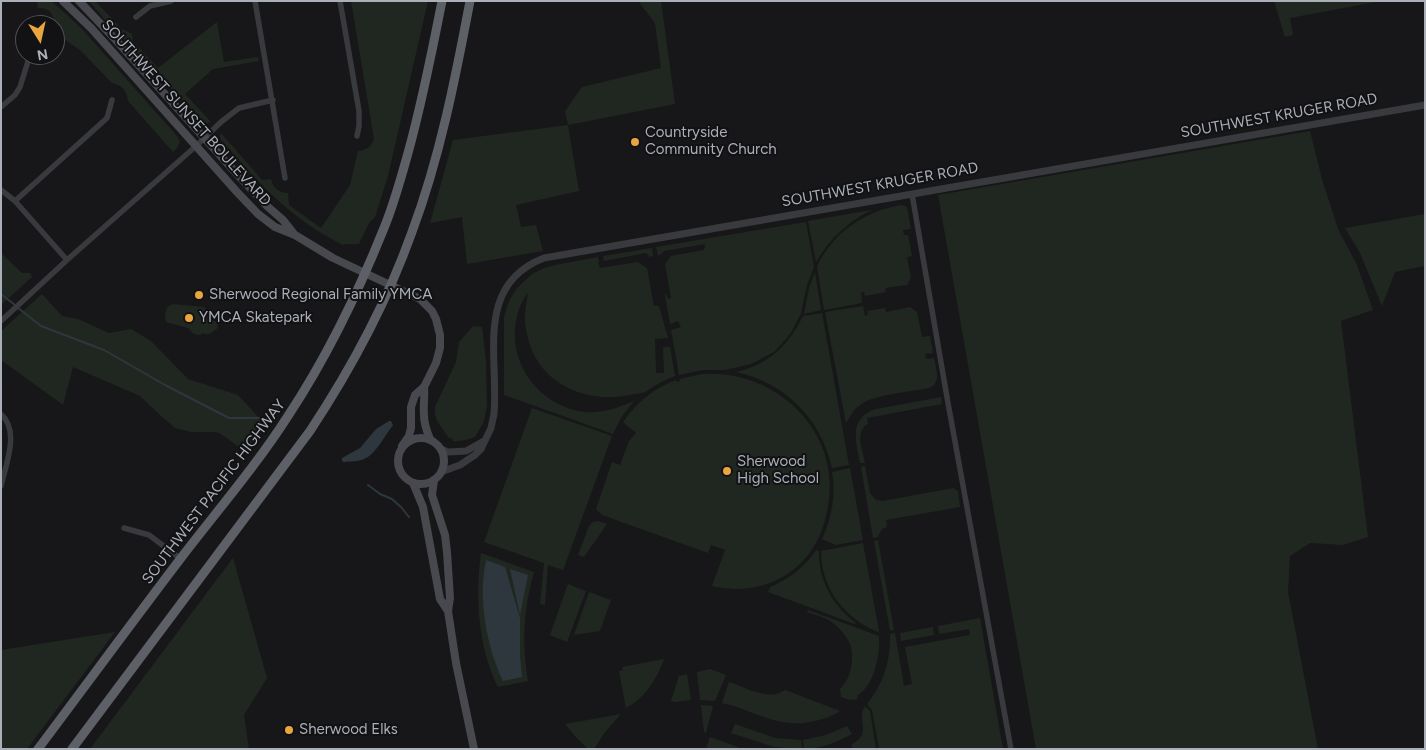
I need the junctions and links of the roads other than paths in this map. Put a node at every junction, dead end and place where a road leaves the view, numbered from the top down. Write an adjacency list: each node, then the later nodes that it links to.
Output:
1 (63, 1): 16 (main road, SOUTHWEST SUNSET BOULEVARD)
2 (79, 1): 15 (main road, SOUTHWEST SUNSET BOULEVARD)
3 (171, 1): 8 (street)
4 (255, 1): 11 (street)
5 (340, 1): 14 (street)
6 (442, 1): 23 (highway, SOUTHWEST PACIFIC HIGHWAY)
7 (470, 1): 24 (highway)
8 (136, 17)
9 (27, 65): 13 (street)
10 (112, 100): 20 (street)
11 (273, 100): 15 (street); 17 (street)
12 (1425, 105): 19 (street, SOUTHWEST KRUGER ROAD)
13 (1, 107)
14 (357, 136)
15 (204, 138): 16 (street); 21 (main road, SOUTHWEST SUNSET BOULEVARD)
16 (196, 146): 21 (main road, SOUTHWEST SUNSET BOULEVARD); 22 (street)
17 (286, 178)
18 (1, 190): 20 (street)
19 (912, 194): 29 (street, SOUTHWEST KRUGER ROAD); 42 (street)
20 (15, 201): 22 (street)
21 (295, 236): 23 (main road, SOUTHWEST SUNSET BOULEVARD)
22 (67, 260): 25 (street)
23 (365, 273): 24 (main road, SOUTHWEST SUNSET BOULEVARD); 37 (highway, SOUTHWEST PACIFIC HIGHWAY)
24 (390, 285): 26 (main road, SOUTHWEST SUNSET BOULEVARD); 40 (highway)
25 (1, 321)
26 (424, 387): 28 (main road); 30 (main road, SOUTHWEST SUNSET BOULEVARD)
27 (1, 414): 35 (street)
28 (430, 439): 30 (main road); 31 (main road)
29 (484, 441): 31 (street); 32 (street, SOUTHWEST KRUGER ROAD)
30 (402, 446): 34 (main road)
31 (441, 449): 32 (main road)
32 (441, 472): 33 (main road)
33 (434, 480): 34 (main road); 38 (main road)
34 (413, 483): 38 (main road)
35 (1, 486)
36 (124, 528): 37 (street)
37 (181, 558): 39 (highway, SOUTHWEST PACIFIC HIGHWAY)
38 (448, 611): 41 (main road)
39 (38, 749)
40 (72, 749)
41 (474, 749)
42 (1011, 749)

